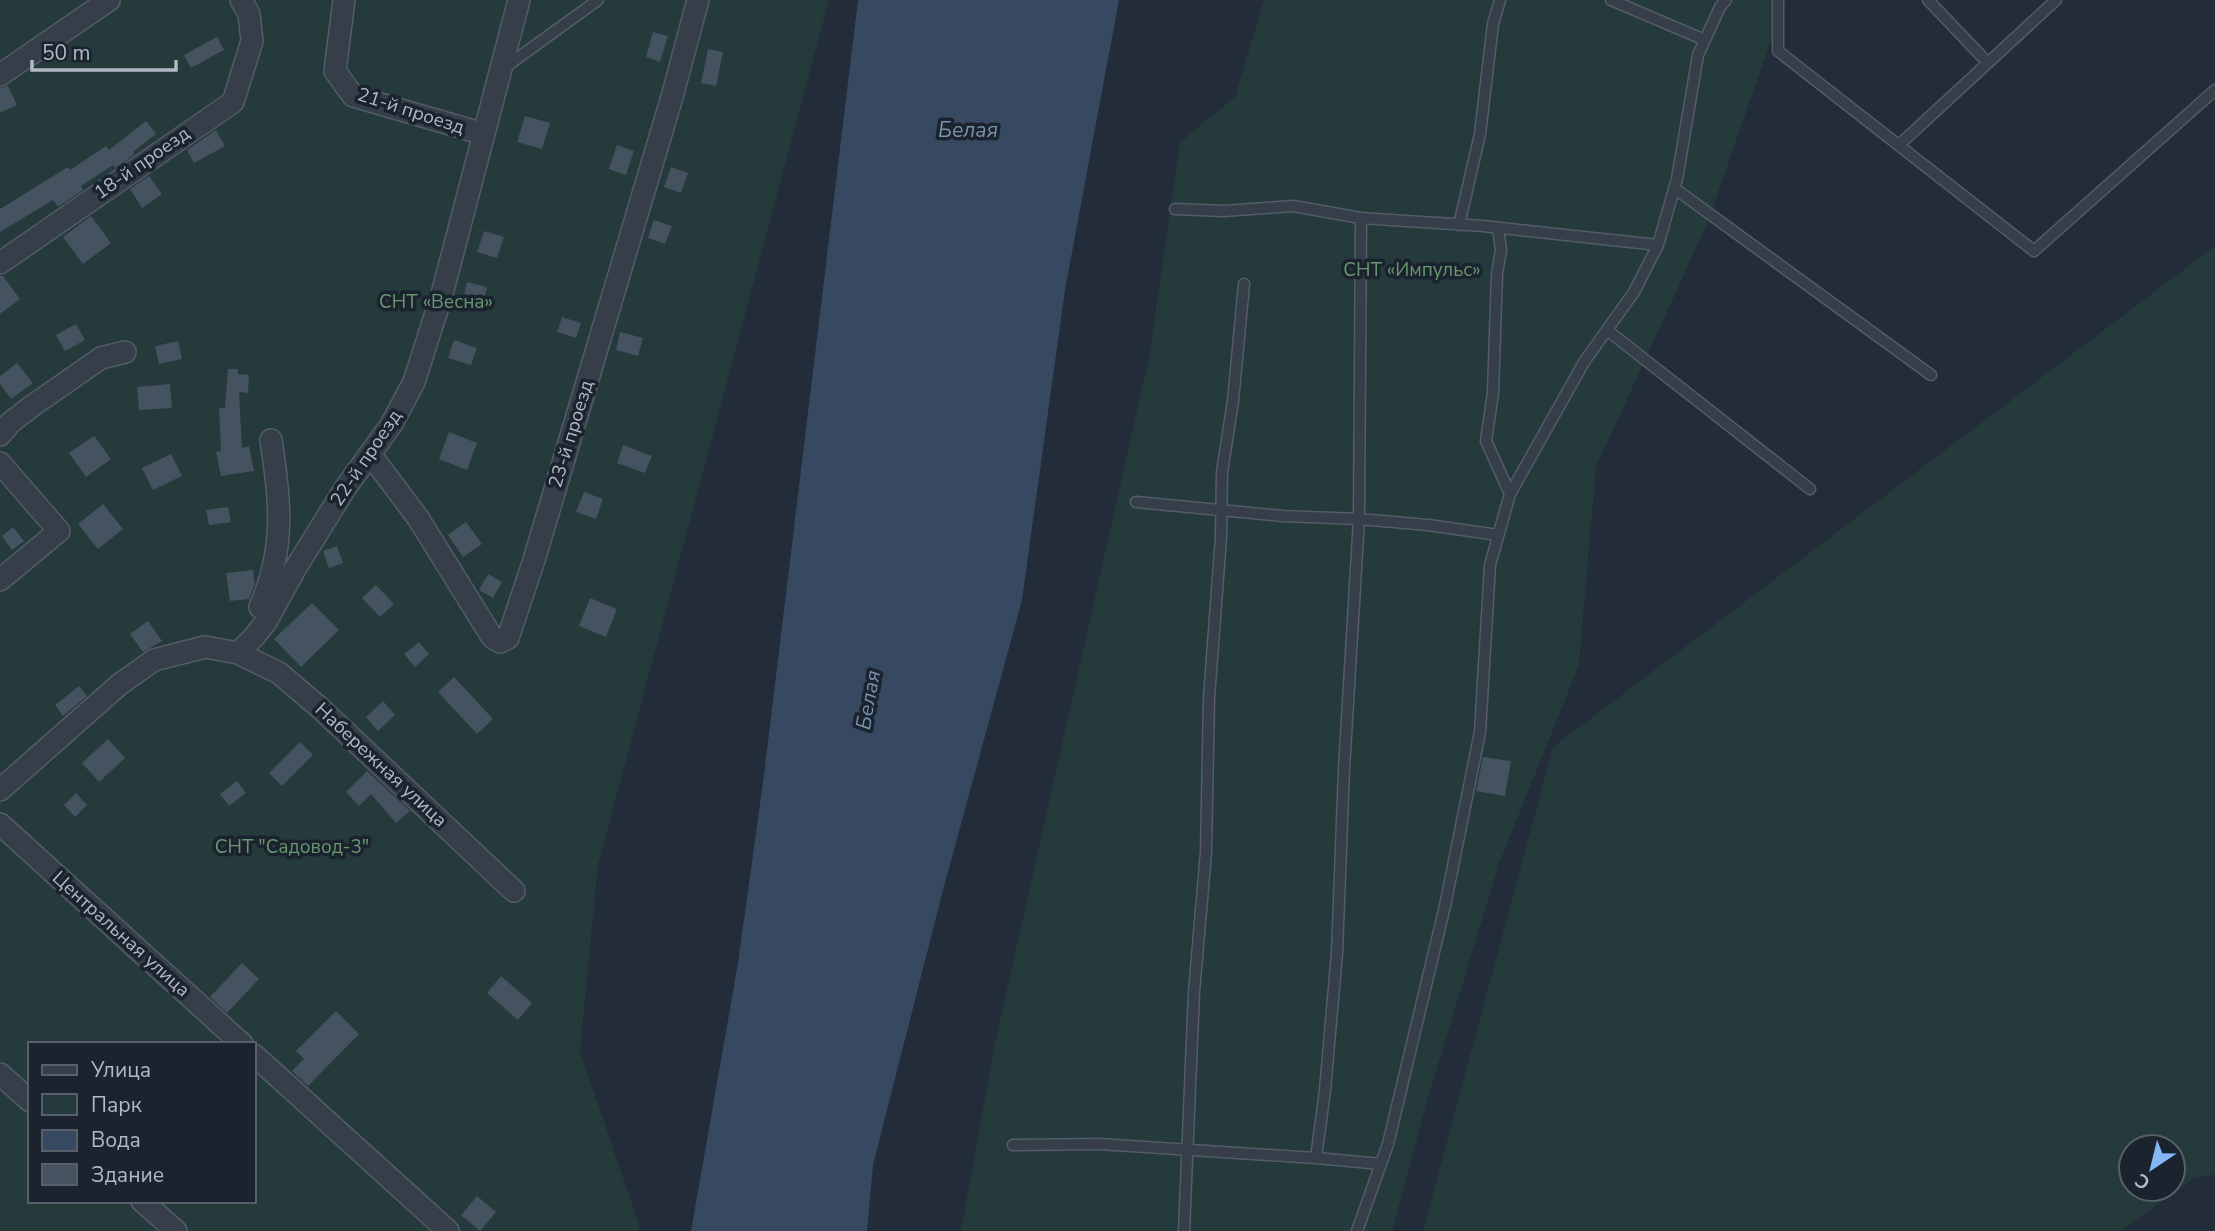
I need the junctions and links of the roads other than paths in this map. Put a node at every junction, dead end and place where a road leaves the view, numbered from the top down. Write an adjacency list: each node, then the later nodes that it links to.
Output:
1 (109, 0): 16 (street)
2 (240, 0): 26 (street, 18-й проезд)
3 (344, 0): 18 (street, 21-й проезд)
4 (519, 0): 15 (street, 22-й проезд)
5 (598, 0): 15 (lane)
6 (698, 0): 33 (street, 23-й проезд)
7 (1500, 0): 23 (lane)
8 (1611, 0): 13 (lane)
9 (1726, 0): 13 (lane)
10 (1778, 0): 19 (lane)
11 (1928, 0): 14 (lane)
12 (2056, 0): 14 (lane)
13 (1705, 40): 20 (lane)
14 (1988, 63): 19 (lane)
15 (501, 70): 18 (street, 22-й проезд)
16 (0, 75)
17 (2215, 90): 19 (lane)
18 (484, 134): 33 (street, 22-й проезд)
19 (1899, 145)
20 (1674, 188): 25 (lane); 30 (lane)
21 (1175, 209): 22 (lane)
22 (1361, 218): 23 (lane); 39 (lane)
23 (1459, 225): 24 (lane)
24 (1498, 228): 25 (lane); 36 (lane)
25 (1658, 245): 28 (lane)
26 (0, 263)
27 (1244, 284): 38 (lane)
28 (1607, 330): 35 (lane); 36 (lane)
29 (125, 352): 31 (street)
30 (1931, 375)
31 (0, 435)
32 (271, 440): 42 (street)
33 (370, 454): 42 (street, 22-й проезд)
34 (0, 463): 41 (street)
35 (1810, 489)
36 (1510, 494): 40 (lane)
37 (1136, 502): 38 (lane)
38 (1222, 509): 39 (lane); 51 (lane)
39 (1359, 519): 40 (lane); 52 (lane)
40 (1498, 535): 53 (lane)
41 (0, 580)
42 (237, 653): 43 (street, Набережная улица); 45 (street, Набережная улица)
43 (0, 790)
44 (0, 824): 46 (street, Центральная улица)
45 (514, 891)
46 (240, 1042)
47 (256, 1057): 56 (street)
48 (0, 1074): 49 (street)
49 (28, 1099)
50 (1013, 1144): 51 (lane)
51 (1188, 1151): 52 (lane); 57 (lane)
52 (1316, 1158): 53 (lane)
53 (1381, 1164): 58 (lane)
54 (144, 1203): 55 (street)
55 (176, 1231)
56 (448, 1231)
57 (1184, 1231)
58 (1357, 1231)

